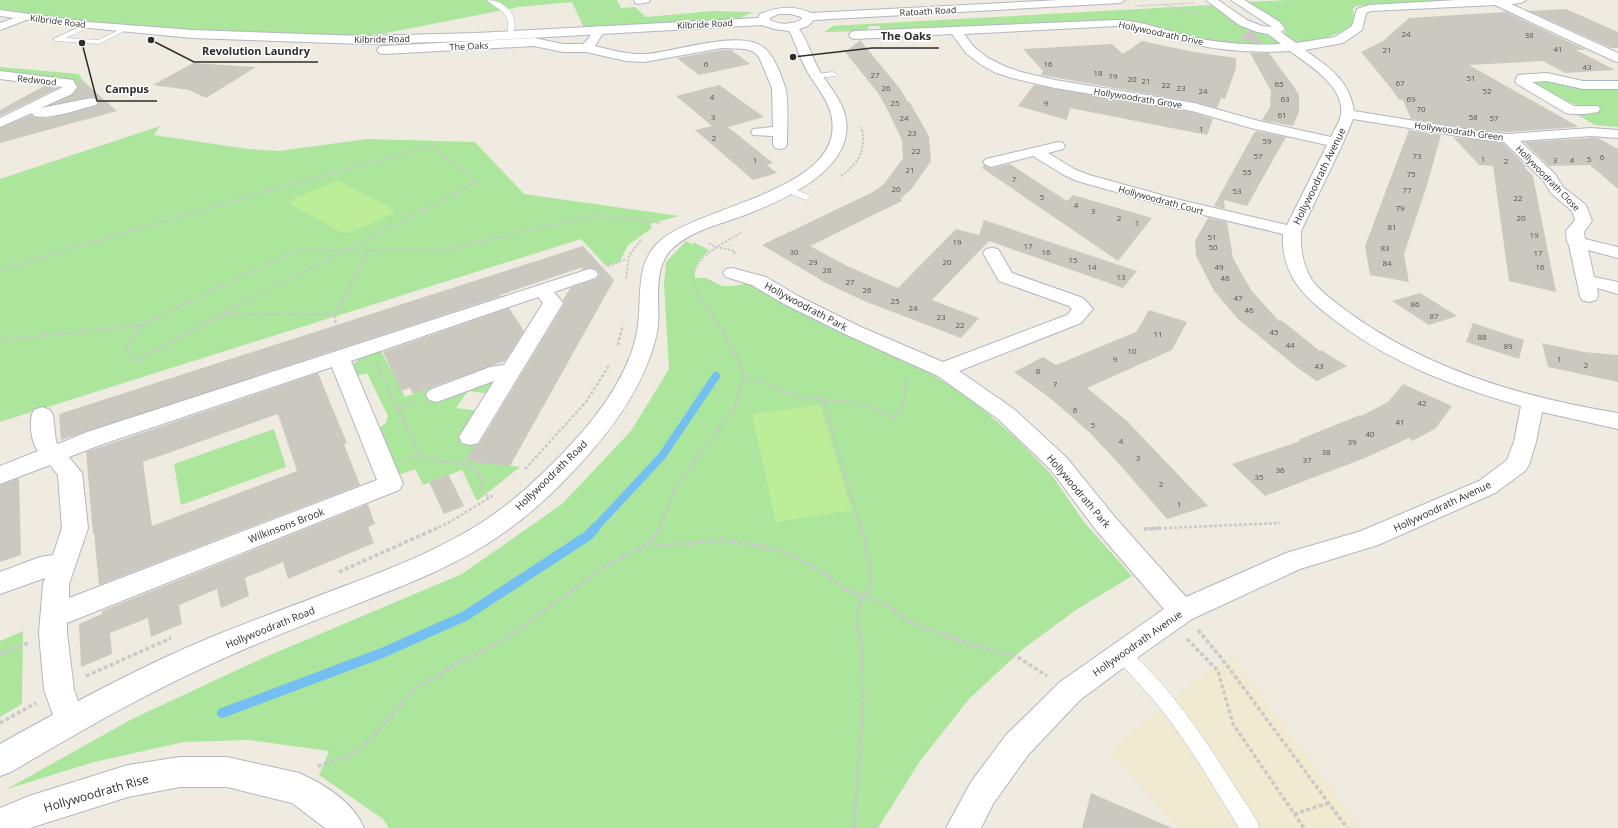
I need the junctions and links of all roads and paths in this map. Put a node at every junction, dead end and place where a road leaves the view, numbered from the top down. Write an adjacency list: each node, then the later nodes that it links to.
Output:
1 (490, 0): 20 (lane)
2 (1120, 0): 12 (street, Ratoath Road)
3 (1211, 0): 19 (street)
4 (1236, 0): 19 (street)
5 (1521, 0): 6 (street, Hollywoodrath Drive)
6 (1497, 1): 22 (street, Hollywoodrath Drive); 25 (street)
7 (762, 3): 12 (street)
8 (1162, 5): 10 (path)
9 (0, 13): 11 (street, Kilbride Road)
10 (1205, 16)
11 (25, 17): 14 (street, Kilbride Road); 15 (street)
12 (792, 18): 13 (street, Ratoath Road); 13 (street); 81 (street, Hollywoodrath Road)
13 (764, 21): 17 (street, Kilbride Road)
14 (89, 25): 16 (street, Kilbride Road); 16 (lane)
15 (0, 27)
16 (125, 29): 20 (street, Kilbride Road)
17 (599, 30): 20 (street, Kilbride Road); 23 (street)
18 (954, 30): 21 (street, Hollywoodrath Drive); 22 (street, Hollywoodrath Drive); 36 (street, Hollywoodrath Grove)
19 (1272, 31): 22 (street)
20 (510, 35)
21 (856, 35)
22 (1292, 47): 31 (street)
23 (586, 48): 24 (street, The Oaks); 33 (street, The Oaks)
24 (382, 50)
25 (1618, 58)
26 (0, 76): 30 (street, Redwood)
27 (1618, 85): 29 (street)
28 (91, 102): 30 (street, Redwood)
29 (1593, 109)
30 (26, 111): 32 (street, Redwood)
31 (1348, 114): 35 (street, Hollywoodrath Green); 36 (street, Hollywoodrath Avenue)
32 (0, 123)
33 (758, 132)
34 (1618, 134): 35 (street, Hollywoodrath Green)
35 (1508, 138): 42 (street, Hollywoodrath Close)
36 (1336, 143): 41 (street, Hollywoodrath Avenue)
37 (1058, 146): 38 (street)
38 (1036, 152): 39 (street); 41 (street, Hollywoodrath Court)
39 (991, 162)
40 (664, 226): 44 (path)
41 (1292, 231): 63 (street, Hollywoodrath Avenue)
42 (1576, 242): 46 (street); 50 (street, Hollywoodrath Close)
43 (716, 246): 60 (path)
44 (344, 251): 47 (path); 52 (path); 54 (path)
45 (992, 253): 58 (street)
46 (1618, 253)
47 (0, 270)
48 (732, 273): 57 (street, Hollywoodrath Park)
49 (589, 274): 51 (street)
50 (1618, 288)
51 (542, 290): 56 (street); 59 (street)
52 (223, 314): 53 (path); 54 (path)
53 (335, 315)
54 (143, 325): 55 (path)
55 (0, 340)
56 (339, 358): 67 (street); 68 (street, Wilkinsons Brook)
57 (920, 359): 58 (street, Hollywoodrath Park); 62 (path)
58 (945, 371): 72 (street, Hollywoodrath Park)
59 (510, 372): 61 (street); 66 (street)
60 (744, 376): 62 (path); 73 (path)
61 (437, 395)
62 (823, 400): 76 (path)
63 (1533, 402): 65 (street); 77 (street, Hollywoodrath Avenue)
64 (42, 415): 67 (street)
65 (1618, 421)
66 (470, 437)
67 (53, 454): 69 (street); 74 (street)
68 (384, 466): 70 (path); 78 (street, Wilkinsons Brook)
69 (0, 475)
70 (490, 498)
71 (1280, 523): 72 (path)
72 (1112, 530): 77 (street, Hollywoodrath Park)
73 (647, 544): 76 (path); 83 (path)
74 (63, 564): 75 (street); 78 (street)
75 (0, 583)
76 (861, 596): 80 (path); 88 (path)
77 (1175, 615): 79 (street, Hollywoodrath Avenue); 84 (path); 85 (path)
78 (54, 616): 81 (street)
79 (1121, 652): 80 (street, Hollywoodrath Avenue); 90 (lane)
80 (1070, 691): 89 (street, Hollywoodrath Avenue)
81 (70, 721): 82 (street, Hollywoodrath Road)
82 (0, 761)
83 (320, 766)
84 (1329, 803): 85 (path); 92 (path)
85 (1294, 814): 91 (path)
86 (0, 824): 87 (street, Hollywoodrath Rise)
87 (347, 828)
88 (854, 828)
89 (963, 828)
90 (1250, 828)
91 (1304, 828)
92 (1347, 828)

